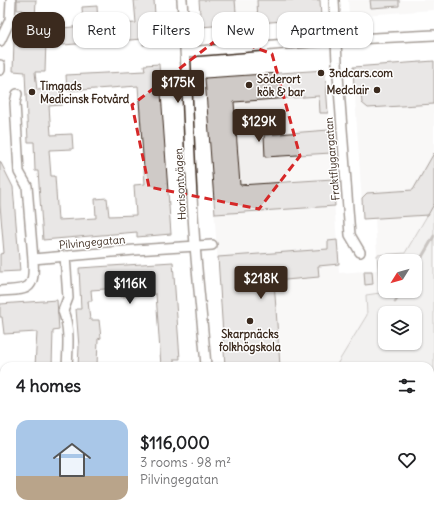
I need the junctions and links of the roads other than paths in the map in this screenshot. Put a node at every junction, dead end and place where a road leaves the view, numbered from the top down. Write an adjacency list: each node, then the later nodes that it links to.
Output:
1 (11, 0): 7 (street)
2 (182, 0): 10 (street, Horisontvägen)
3 (334, 0): 4 (street, Fraktflygargatan)
4 (334, 12)
5 (434, 35): 6 (street)
6 (373, 38)
7 (0, 41)
8 (277, 45): 10 (street)
9 (336, 48): 16 (street, Fraktflygargatan)
10 (186, 52): 15 (street, Horisontvägen)
11 (0, 65): 12 (street)
12 (0, 70)
13 (17, 94): 18 (street)
14 (212, 245): 15 (street, Pilvingegatan)
15 (195, 246): 17 (street, Pilvingegatan); 21 (street, Horisontvägen)
16 (360, 252)
17 (65, 256): 18 (street, Pilvingegatan); 20 (street)
18 (33, 259): 19 (street)
19 (0, 291)
20 (67, 362)
21 (206, 362)

